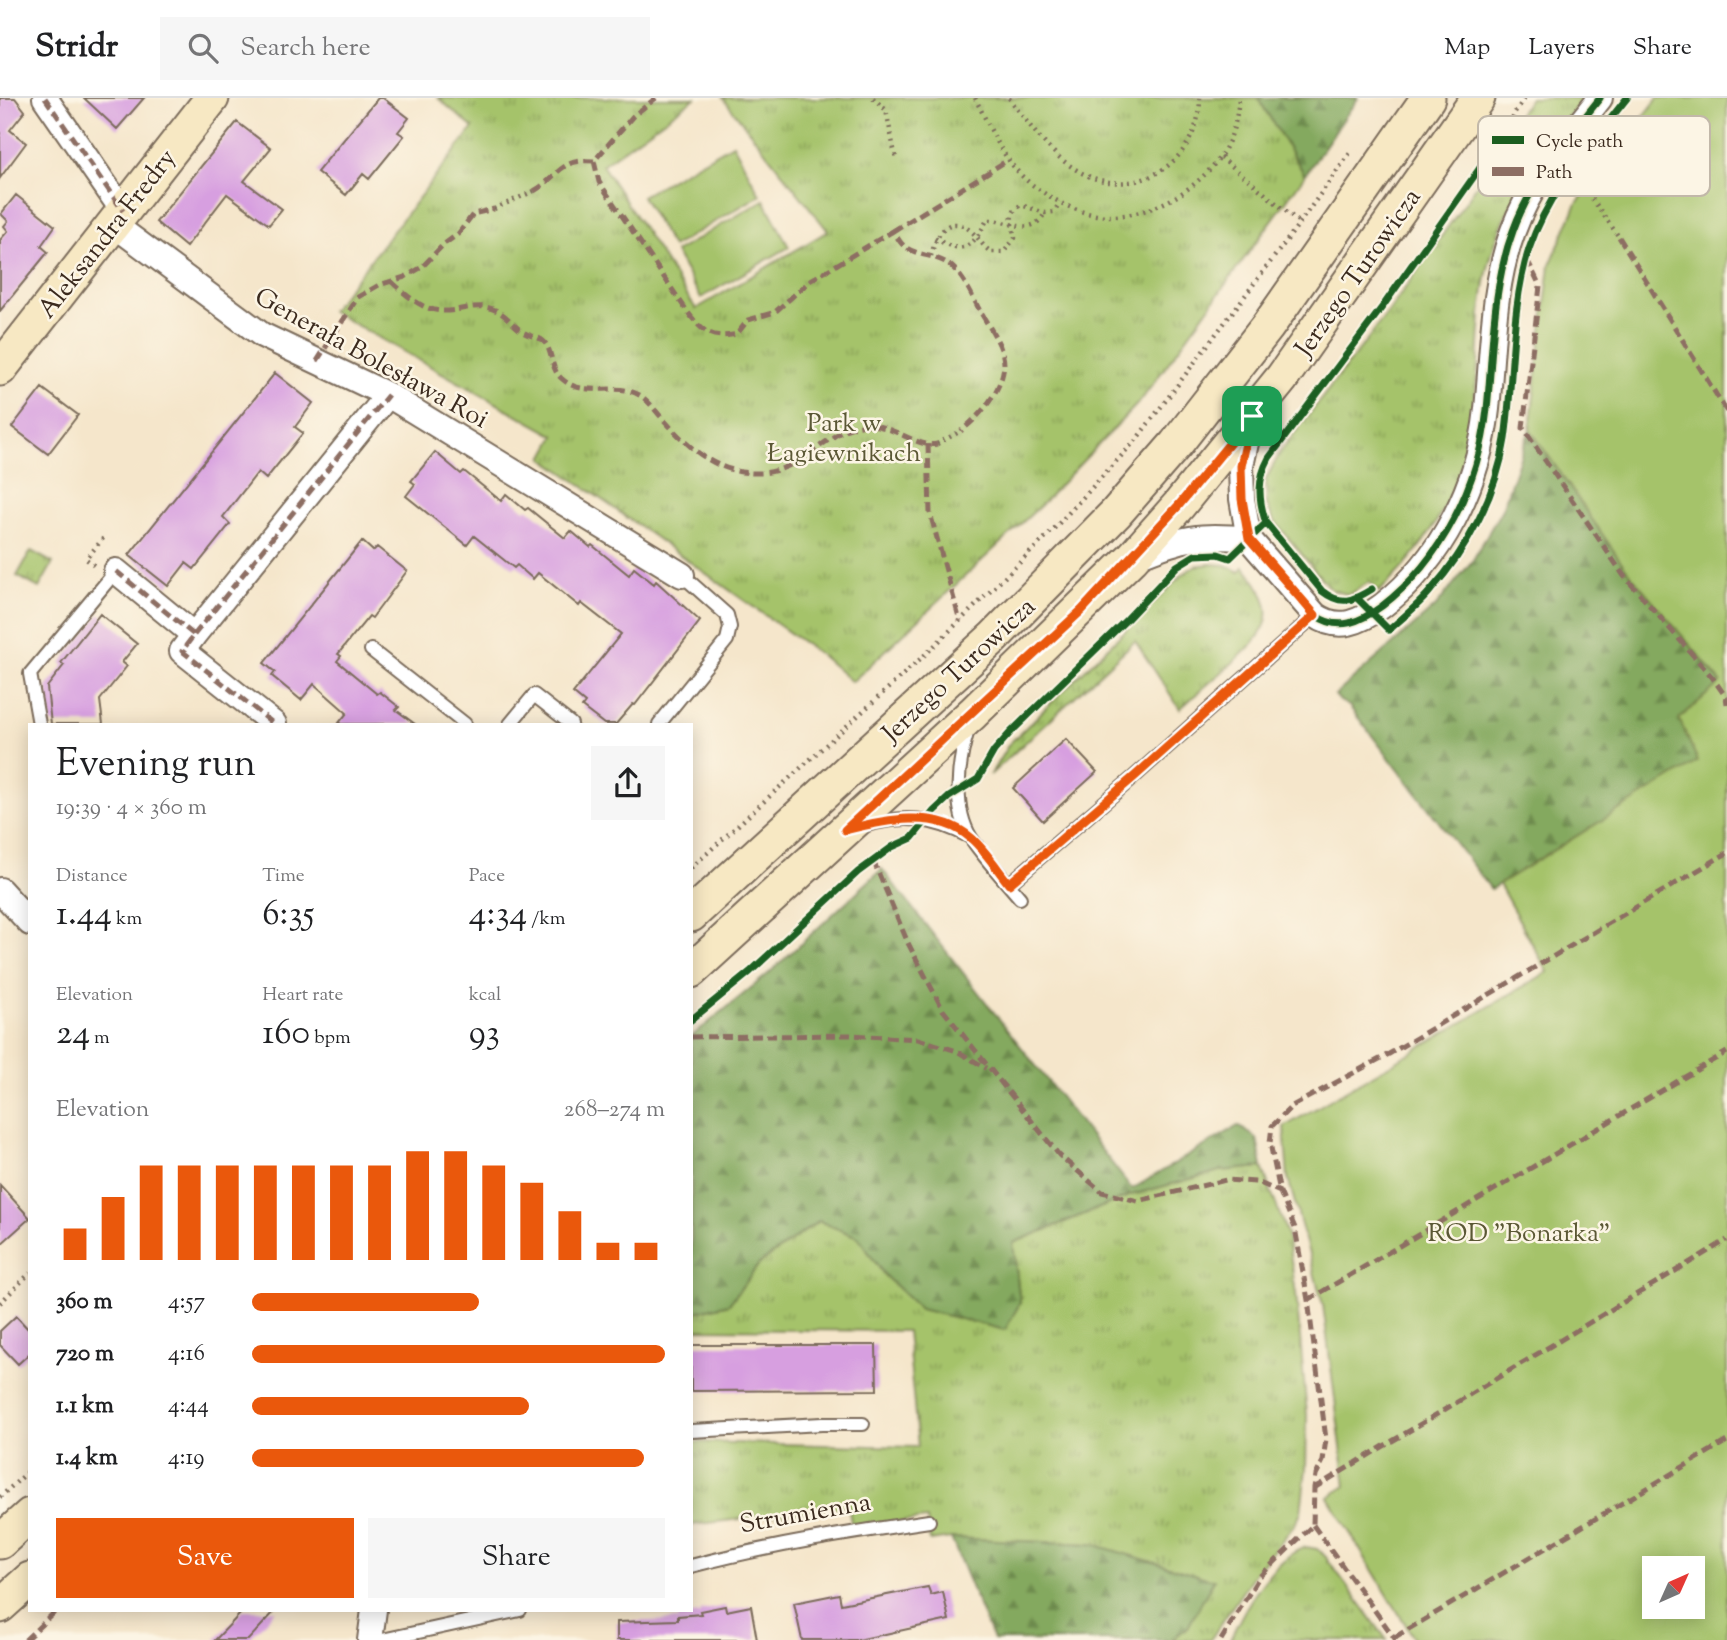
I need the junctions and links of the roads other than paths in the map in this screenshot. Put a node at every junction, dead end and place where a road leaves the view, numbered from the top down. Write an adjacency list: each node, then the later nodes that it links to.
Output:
1 (45, 98): 8 (street, Generała Bolesława Roi)
2 (212, 98): 8 (main road, Aleksandra Fredry)
3 (1429, 98): 31 (main road, Jerzego Turowicza)
4 (1478, 98): 11 (main road, Jerzego Turowicza)
5 (1600, 98): 6 (street)
6 (1586, 116)
7 (1530, 196): 16 (street)
8 (118, 217): 9 (main road, Aleksandra Fredry); 10 (street, Generała Bolesława Roi)
9 (0, 369)
10 (388, 395): 15 (street, Generała Bolesława Roi); 17 (street)
11 (1252, 416): 12 (street); 13 (main road, Jerzego Turowicza)
12 (1249, 539): 13 (street); 16 (street)
13 (1132, 558): 19 (main road, Jerzego Turowicza)
14 (116, 572): 17 (street); 20 (lane)
15 (682, 575): 25 (lane)
16 (1315, 615): 28 (lane)
17 (194, 635): 21 (street)
18 (371, 650): 22 (lane)
19 (973, 713): 26 (main road, Jerzego Turowicza); 27 (lane)
20 (39, 723)
21 (273, 723)
22 (464, 723)
23 (511, 723): 24 (lane)
24 (570, 723)
25 (660, 723)
26 (845, 830): 27 (lane); 33 (main road, Jerzego Turowicza)
27 (970, 837): 28 (lane)
28 (1009, 884): 30 (lane)
29 (0, 890): 32 (street)
30 (1020, 898)
31 (693, 913)
32 (28, 921)
33 (693, 969)
34 (863, 1424): 35 (lane)
35 (693, 1431)
36 (28, 1517): 38 (main road)
37 (929, 1521): 39 (lane, Strumienna)
38 (0, 1542)
39 (693, 1565)
40 (28, 1581): 41 (main road)
41 (0, 1606)
42 (374, 1612): 44 (street)
43 (511, 1612): 45 (lane)
44 (370, 1640)
45 (382, 1640)

